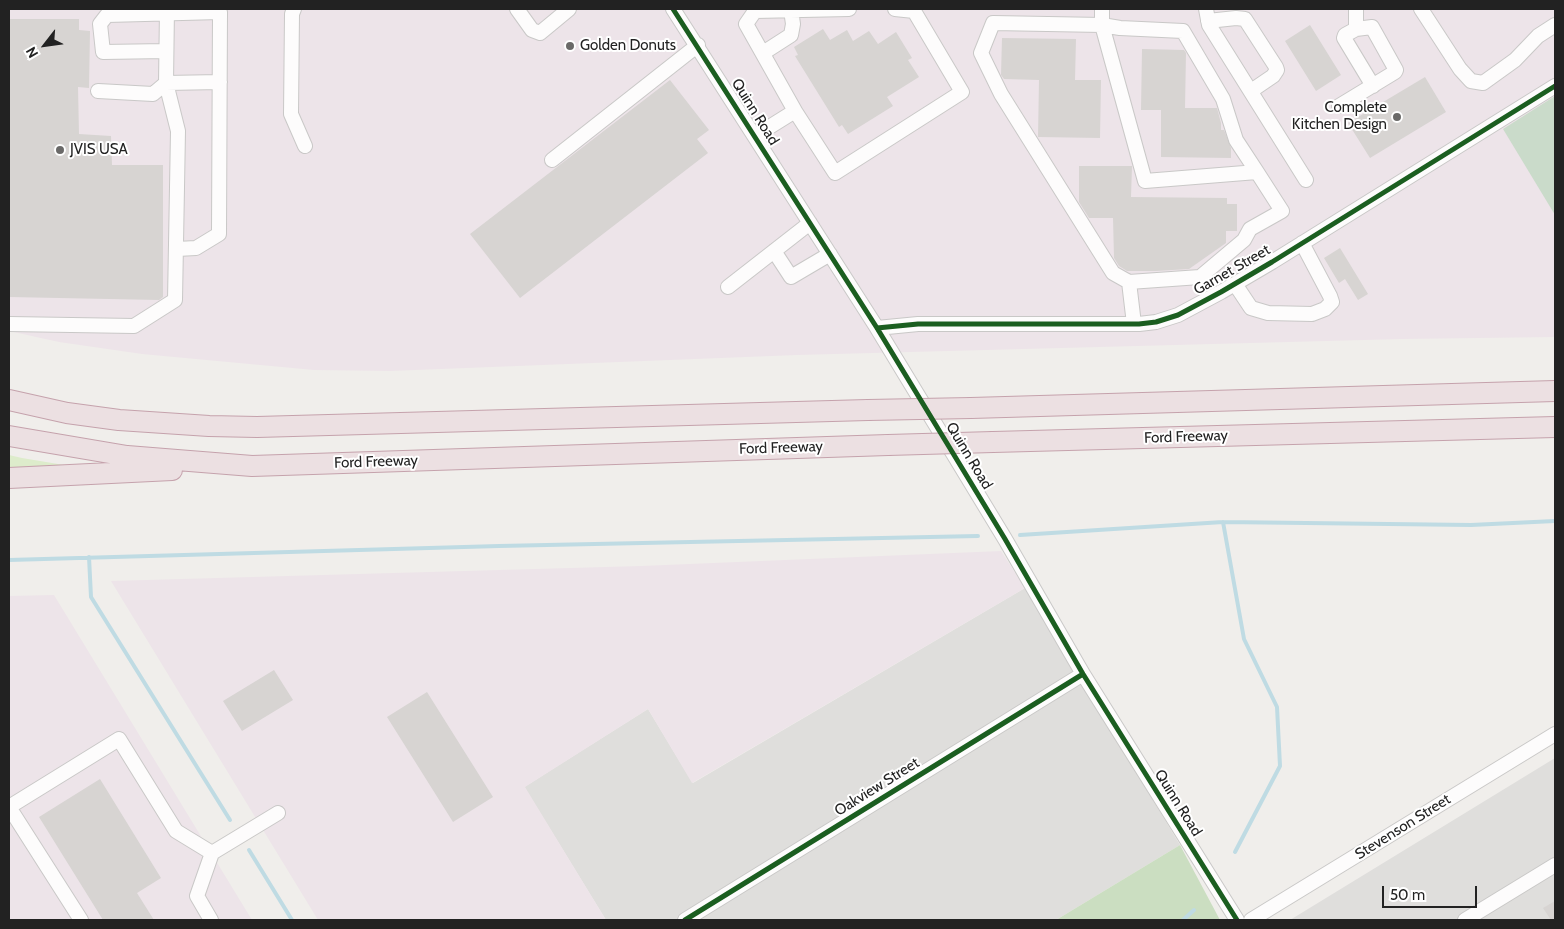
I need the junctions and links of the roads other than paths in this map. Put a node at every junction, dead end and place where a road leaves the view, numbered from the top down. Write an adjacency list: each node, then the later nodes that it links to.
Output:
1 (294, 9): 28 (street)
2 (517, 9): 3 (street)
3 (569, 9)
4 (673, 9): 16 (street, Quinn Road)
5 (849, 9): 10 (street)
6 (895, 9): 26 (street)
7 (1102, 9): 13 (street)
8 (1356, 9): 15 (street)
9 (1422, 9): 14 (street)
10 (790, 10): 18 (street); 18 (street)
11 (167, 11): 17 (street); 17 (street); 19 (street)
12 (1207, 15): 24 (street); 24 (street)
13 (1102, 25): 30 (street); 30 (street); 37 (street)
14 (1555, 25)
15 (1356, 29): 21 (street); 21 (street)
16 (698, 45): 27 (street, Quinn Road); 29 (street)
17 (166, 51): 20 (street)
18 (764, 53): 26 (street)
19 (220, 82): 20 (street); 34 (street)
20 (166, 83): 23 (street); 34 (street)
21 (1373, 86): 25 (street)
22 (1555, 86): 33 (street, Garnet Street)
23 (98, 91)
24 (1251, 91): 31 (street)
25 (1339, 106)
26 (795, 111): 27 (street)
27 (755, 136): 32 (street, Quinn Road)
28 (305, 146)
29 (552, 160)
30 (1258, 172): 37 (street)
31 (1306, 180)
32 (810, 222): 35 (street); 36 (street, Quinn Road)
33 (1302, 243): 38 (street, Garnet Street); 38 (street)
34 (177, 249): 40 (street)
35 (774, 251): 36 (street); 39 (street)
36 (830, 254): 42 (street, Quinn Road)
37 (1129, 282): 41 (street)
38 (1236, 284): 41 (street, Garnet Street)
39 (728, 287)
40 (9, 324)
41 (1134, 324): 42 (street, Garnet Street)
42 (877, 328): 51 (street, Quinn Road)
43 (1555, 391): 46 (highway, bridge)
44 (9, 393): 46 (highway)
45 (9, 400): 46 (highway)
46 (36, 406)
47 (1555, 427): 49 (highway, Ford Freeway, bridge)
48 (9, 436): 49 (highway, Ford Freeway)
49 (252, 466): 50 (highway)
50 (9, 478)
51 (1083, 674): 58 (street, Oakview Street); 59 (street, Quinn Road)
52 (1555, 734): 60 (street, Stevenson Street)
53 (278, 813): 54 (street)
54 (212, 853): 56 (street); 57 (street)
55 (1555, 865): 61 (street)
56 (81, 920)
57 (211, 920)
58 (685, 920)
59 (1237, 920)
60 (1251, 920)
61 (1466, 920)

